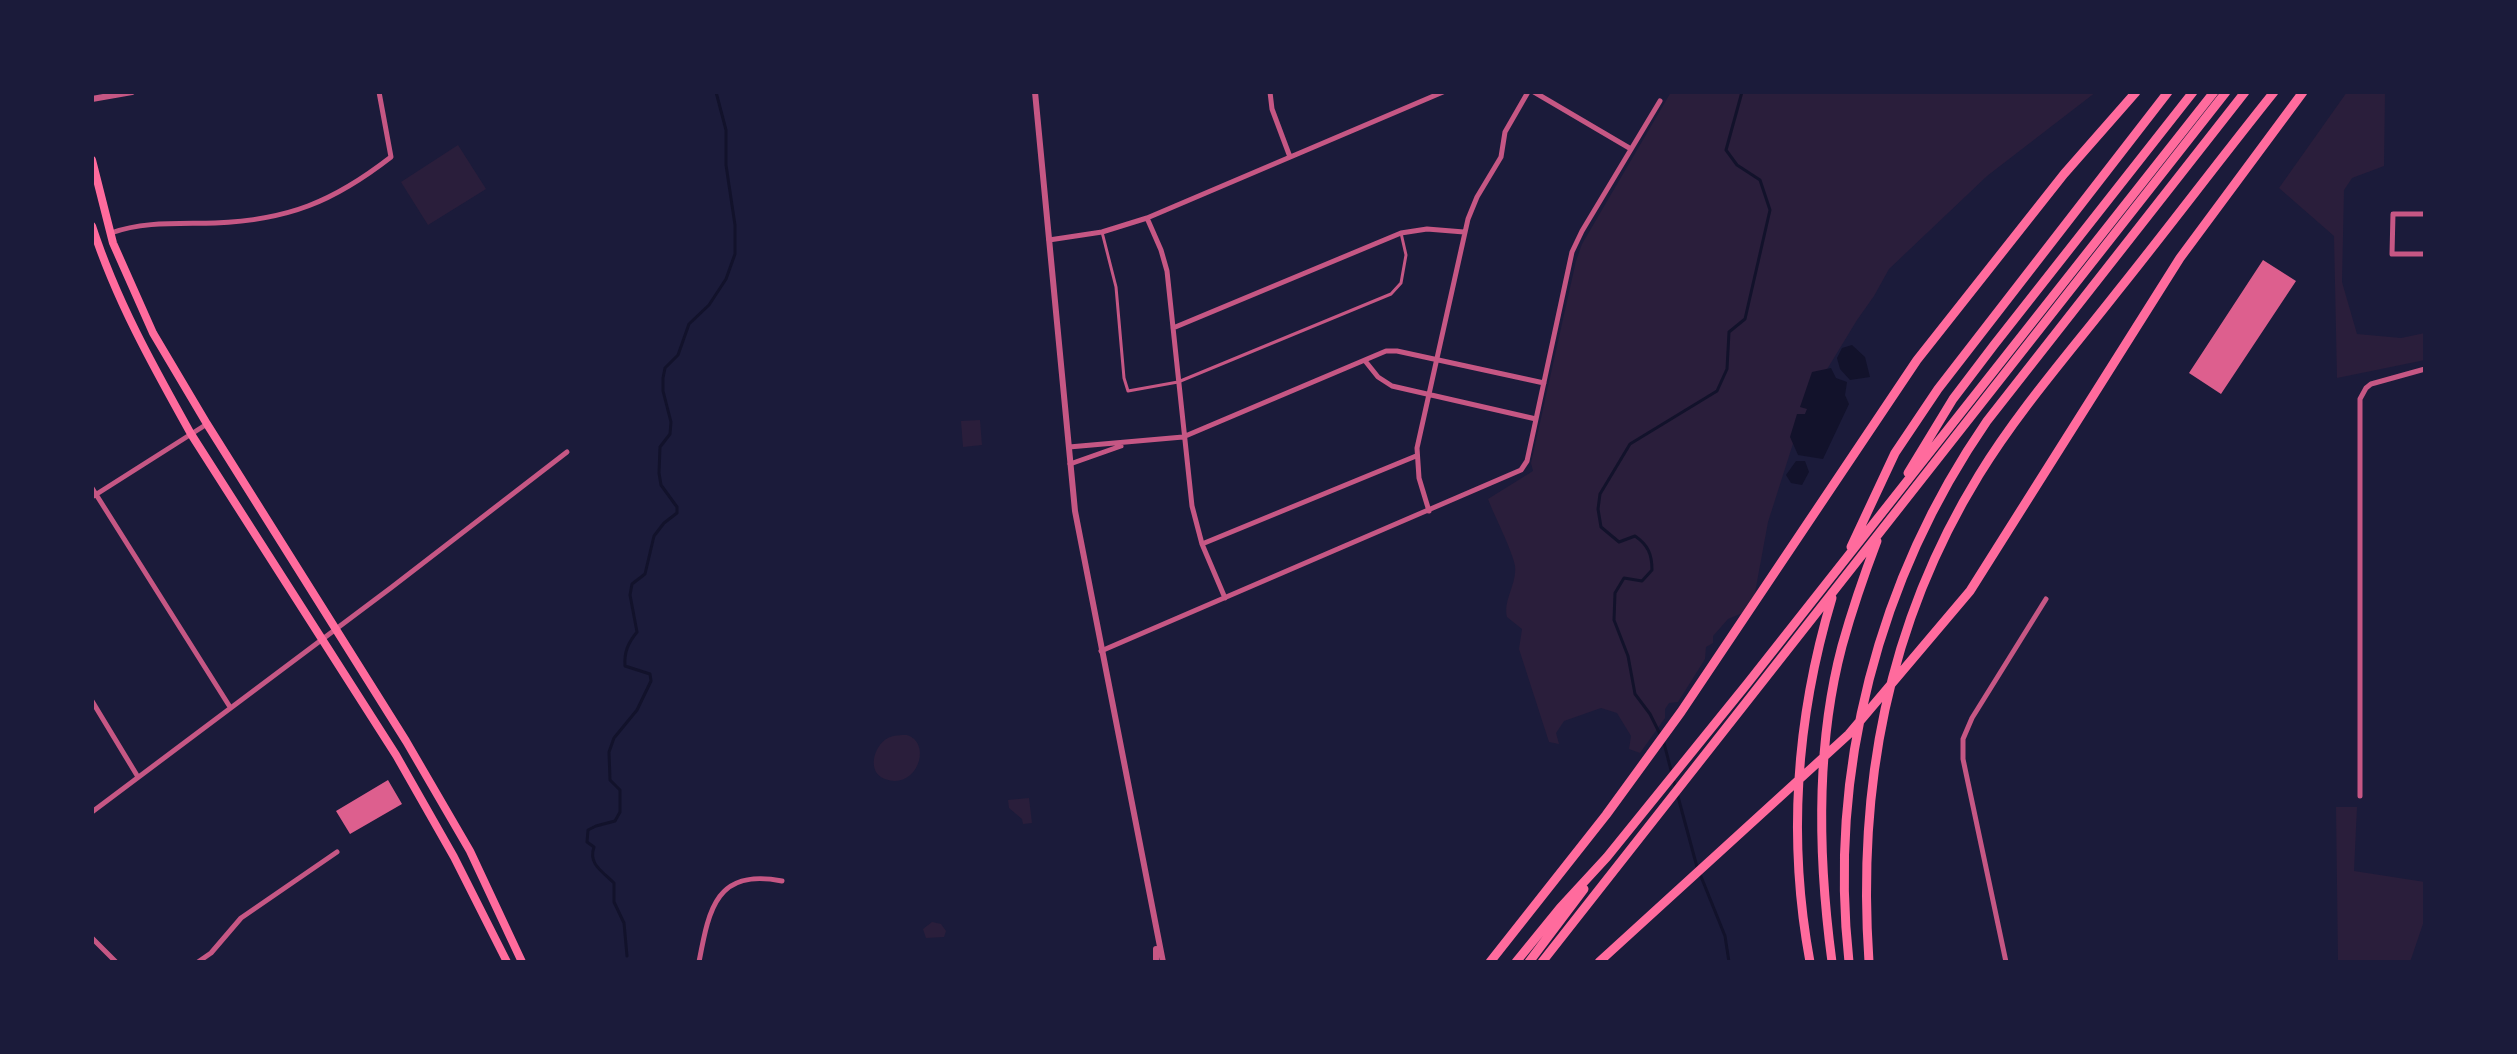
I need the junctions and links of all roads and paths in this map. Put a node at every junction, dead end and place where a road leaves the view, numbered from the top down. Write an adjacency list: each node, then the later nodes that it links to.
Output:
1 (132, 92): 15 (street)
2 (379, 92): 26 (street)
3 (1035, 92): 29 (street)
4 (1270, 92): 18 (street)
5 (1443, 92): 18 (street)
6 (1531, 92): 17 (street); 25 (street)
7 (2136, 92): 72 (highway)
8 (2168, 92): 77 (highway)
9 (2193, 92): 78 (highway)
10 (2214, 92): 22 (highway)
11 (2226, 92): 22 (highway)
12 (2245, 92): 79 (highway)
13 (2274, 92): 80 (highway)
14 (2303, 92): 76 (highway)
15 (92, 99)
16 (1660, 101): 17 (street)
17 (1631, 149): 36 (street)
18 (1290, 157): 21 (street)
19 (92, 160): 26 (main road)
20 (2425, 214): 30 (street)
21 (1147, 218): 24 (street); 31 (street)
22 (2121, 218): 61 (highway); 75 (highway)
23 (92, 226): 28 (main road)
24 (1102, 232): 29 (street); 35 (lane)
25 (1464, 232): 27 (street); 32 (street)
26 (110, 233): 39 (main road)
27 (1401, 233): 31 (street); 35 (lane)
28 (94, 239): 40 (main road)
29 (1049, 240): 43 (street)
30 (2425, 254)
31 (1173, 328): 35 (street)
32 (1436, 360): 33 (street); 36 (street); 37 (street)
33 (1366, 362): 37 (street); 41 (street)
34 (2425, 369): 58 (street)
35 (1178, 382): 41 (street)
36 (1544, 383): 38 (street)
37 (1429, 395): 38 (street); 45 (street)
38 (1536, 419): 48 (street)
39 (207, 424): 40 (street); 52 (main road)
40 (191, 434): 47 (street); 53 (main road)
41 (1183, 437): 42 (street); 49 (street)
42 (1130, 442): 43 (street); 46 (street)
43 (1069, 447): 46 (street)
44 (567, 452): 52 (street)
45 (1416, 456): 48 (street); 49 (street)
46 (1070, 465): 54 (street)
47 (93, 493): 56 (street)
48 (1429, 511): 50 (street)
49 (1202, 544): 50 (street)
50 (1225, 598): 54 (street)
51 (2046, 599): 81 (street)
52 (337, 628): 53 (street); 68 (main road)
53 (322, 638): 56 (street); 67 (main road)
54 (1101, 651): 63 (street)
55 (92, 701): 57 (street)
56 (231, 707): 57 (street)
57 (138, 777): 59 (street)
58 (2360, 796)
59 (92, 812)
60 (337, 852): 66 (street)
61 (1607, 857): 73 (highway); 74 (highway)
62 (782, 881): 69 (street)
63 (1157, 937): 70 (street); 71 (street)
64 (92, 938): 65 (street)
65 (116, 962)
66 (198, 962)
67 (507, 962)
68 (522, 962)
69 (699, 962)
70 (1156, 962)
71 (1163, 962)
72 (1490, 962)
73 (1516, 962)
74 (1529, 962)
75 (1542, 962)
76 (1599, 962)
77 (1810, 962)
78 (1832, 962)
79 (1849, 962)
80 (1869, 962)
81 (2006, 962)

